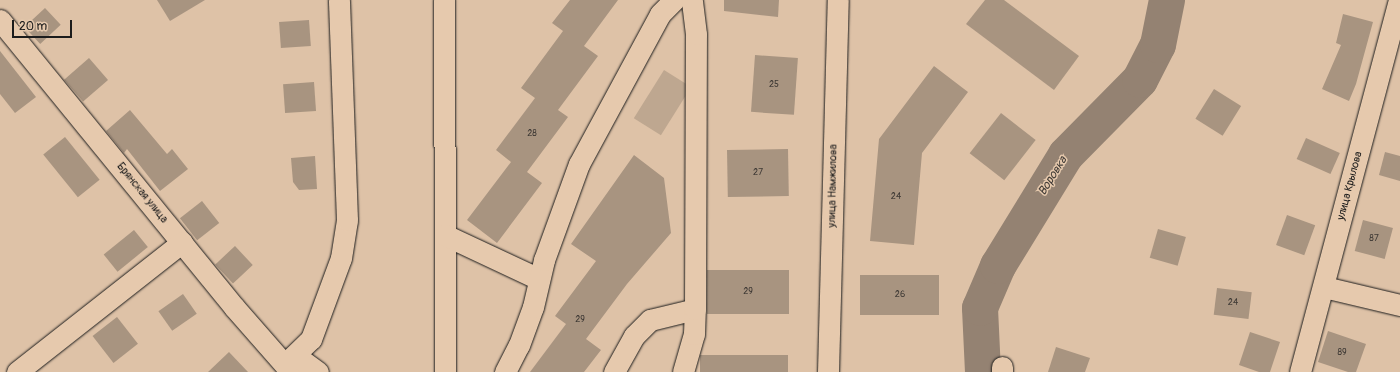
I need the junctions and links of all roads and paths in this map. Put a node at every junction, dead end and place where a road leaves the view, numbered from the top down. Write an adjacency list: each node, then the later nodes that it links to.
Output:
1 (338, 0): 14 (street)
2 (444, 0): 8 (street)
3 (674, 0): 10 (street)
4 (692, 0): 13 (street)
5 (838, 0): 21 (street, улица Намжилова)
6 (1399, 0): 11 (street, улица Крылова)
7 (0, 20): 9 (street, Брянская улица)
8 (445, 235): 10 (street); 17 (street)
9 (182, 242): 14 (street, Брянская улица); 15 (street)
10 (540, 279): 18 (street)
11 (1324, 287): 12 (street); 22 (street, улица Крылова)
12 (1400, 305)
13 (695, 309): 19 (street); 20 (street)
14 (291, 364): 16 (street, Брянская улица)
15 (17, 372)
16 (318, 372)
17 (445, 372)
18 (506, 372)
19 (614, 372)
20 (683, 372)
21 (828, 372)
22 (1300, 372)

